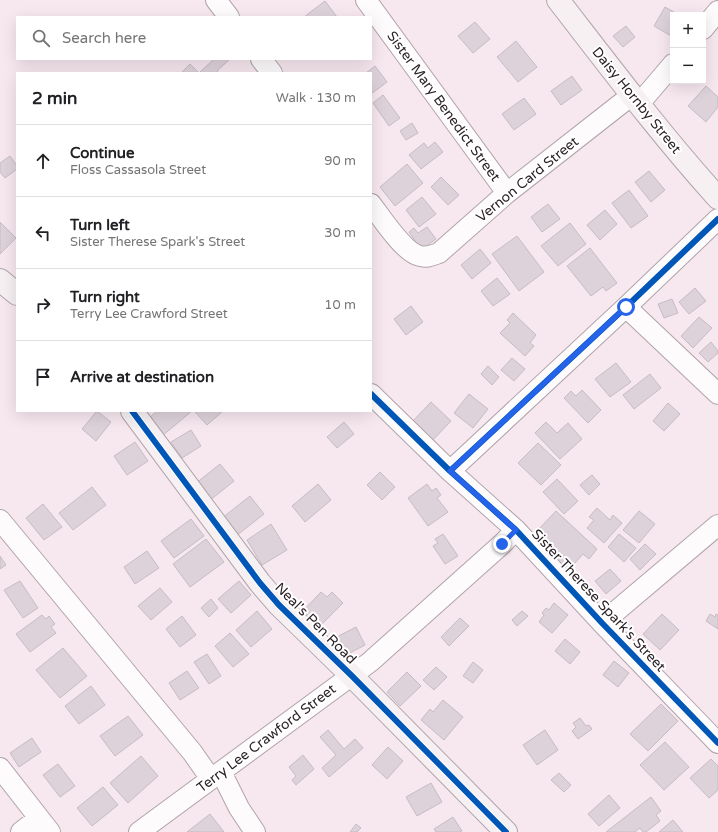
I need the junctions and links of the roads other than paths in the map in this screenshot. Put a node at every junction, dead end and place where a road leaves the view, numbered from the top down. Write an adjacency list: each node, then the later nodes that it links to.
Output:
1 (216, 0): 5 (street)
2 (366, 0): 11 (street, Sister Mary Benedict Street)
3 (558, 0): 10 (street, Daisy Hornby Street)
4 (718, 11): 6 (street)
5 (228, 16)
6 (706, 25)
7 (262, 60): 9 (street)
8 (670, 67): 10 (street, Vernon Card Street)
9 (271, 72)
10 (636, 100): 11 (street, Vernon Card Street); 12 (street, Daisy Hornby Street)
11 (507, 193): 13 (street, Vernon Card Street)
12 (718, 198)
13 (372, 205)
14 (718, 219): 17 (street)
15 (0, 280): 16 (street)
16 (16, 293)
17 (626, 307): 18 (street); 21 (street)
18 (718, 394)
19 (372, 395): 21 (street, Sister Therese Spark's Street)
20 (133, 412): 26 (street, Neal's Pen Road)
21 (450, 471): 24 (street, Sister Therese Spark's Street)
22 (0, 520): 29 (street)
23 (718, 525): 25 (street)
24 (516, 530): 25 (street, Sister Therese Spark's Street); 26 (street, Terry Lee Crawford Street)
25 (602, 623): 27 (street, Sister Therese Spark's Street)
26 (352, 676): 29 (street, Terry Lee Crawford Street); 34 (street, Neal's Pen Road)
27 (718, 743)
28 (0, 768): 30 (street)
29 (216, 776): 32 (street, Terry Lee Crawford Street); 33 (street)
30 (45, 825): 31 (street)
31 (21, 832)
32 (139, 832)
33 (255, 832)
34 (506, 832)

